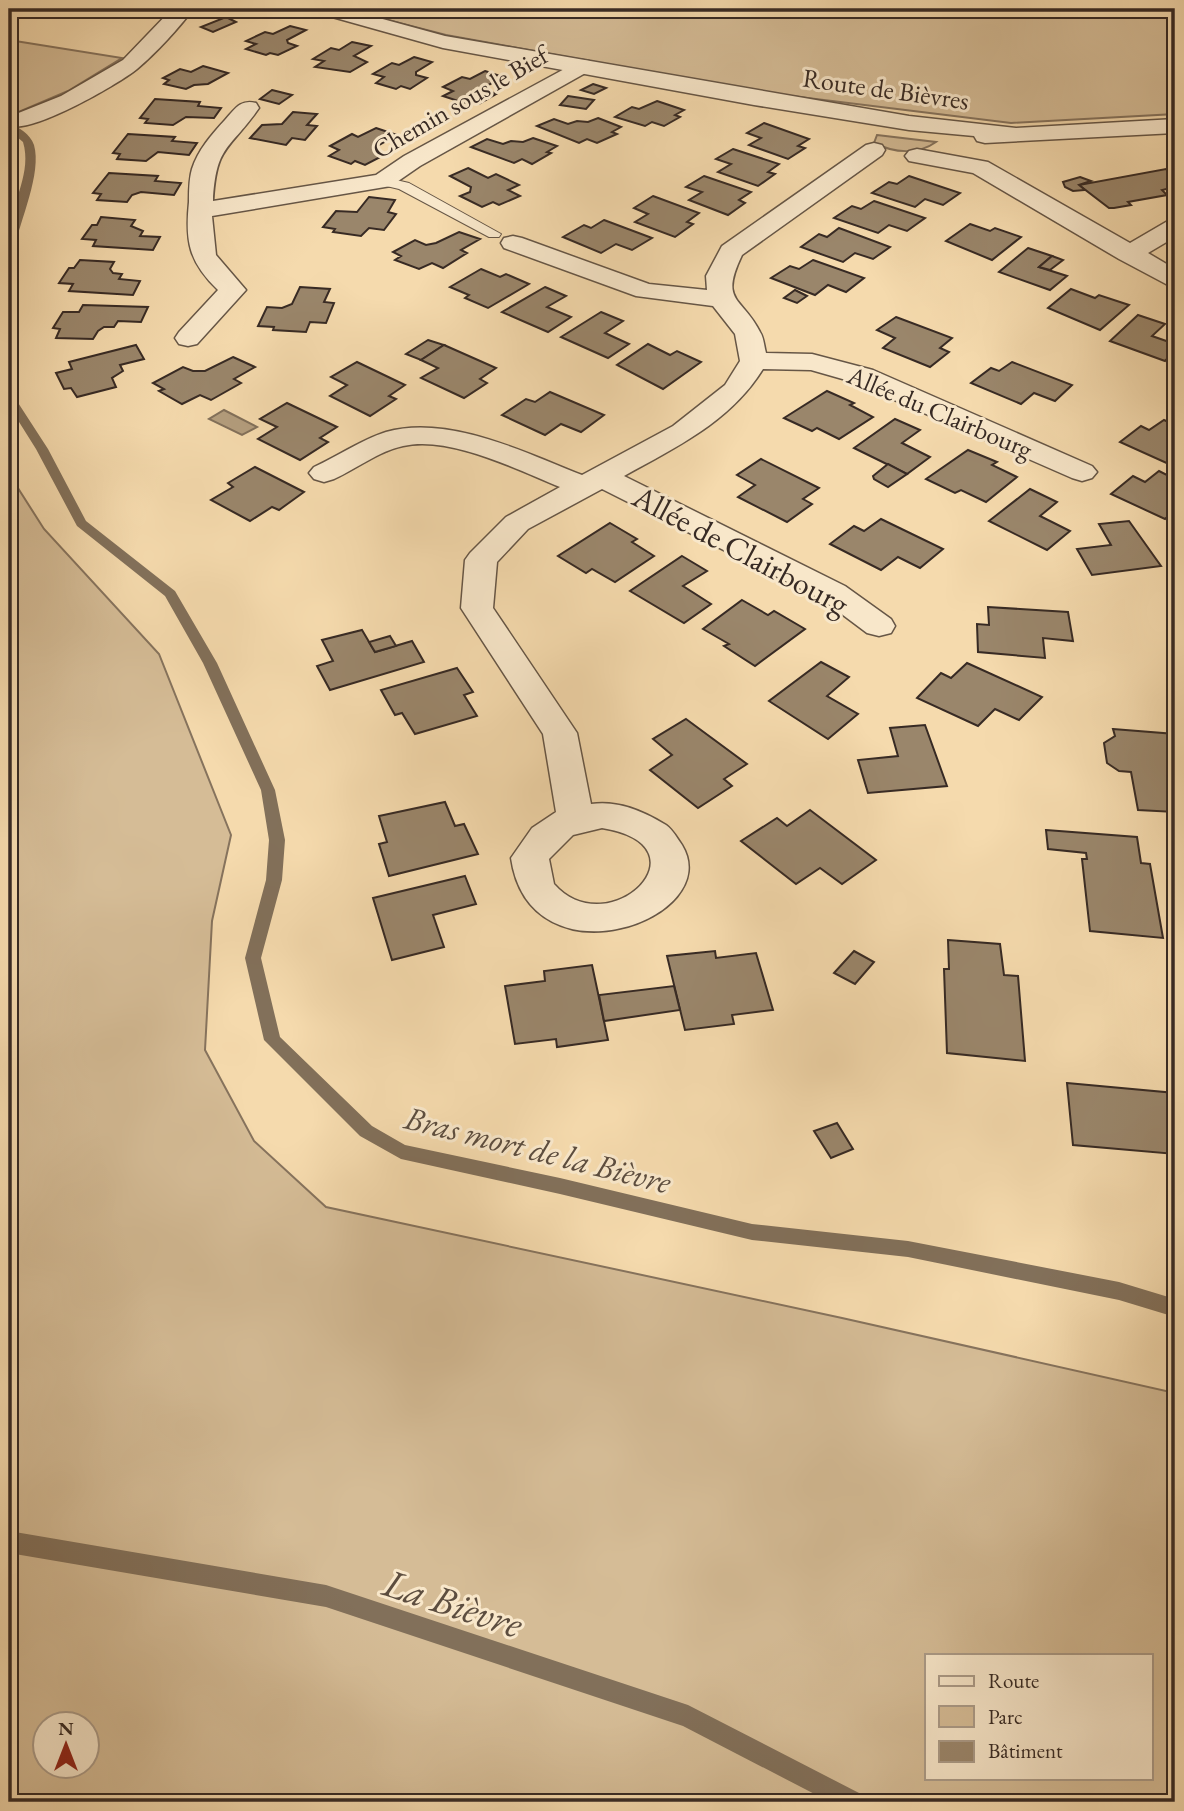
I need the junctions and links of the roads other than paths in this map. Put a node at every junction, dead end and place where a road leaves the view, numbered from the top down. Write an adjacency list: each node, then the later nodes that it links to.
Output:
1 (183, 9): 6 (street)
2 (325, 9): 3 (street, Route de Bièvres)
3 (581, 66): 4 (street, Route de Bièvres); 15 (street, Chemin sous le Bief)
4 (754, 99): 7 (street, Route de Bièvres); 9 (street, Route de Bièvres)
5 (248, 108): 16 (street)
6 (19, 121)
7 (909, 123): 9 (street); 10 (street, Route de Bièvres); 11 (street)
8 (1175, 126): 10 (street, Route de Bièvres)
9 (852, 128): 11 (street, Route de Bièvres); 12 (street)
10 (1010, 133): 11 (street, Route de Bièvres)
11 (960, 138): 13 (street); 14 (street)
12 (874, 150): 13 (street); 21 (street)
13 (917, 156): 14 (street)
14 (980, 167): 19 (street)
15 (383, 181): 16 (street, Chemin sous le Bief); 18 (lane)
16 (200, 210): 22 (street)
17 (1175, 227): 19 (street)
18 (504, 239): 21 (street)
19 (1128, 254): 20 (street)
20 (1175, 279)
21 (721, 299): 23 (street)
22 (188, 338)
23 (754, 361): 24 (street, Allée du Clairbourg); 26 (street)
24 (1082, 472)
25 (324, 473): 26 (street, Allée de Clairbourg)
26 (592, 481): 27 (street, Allée de Clairbourg); 28 (street)
27 (879, 626)
28 (575, 818)

